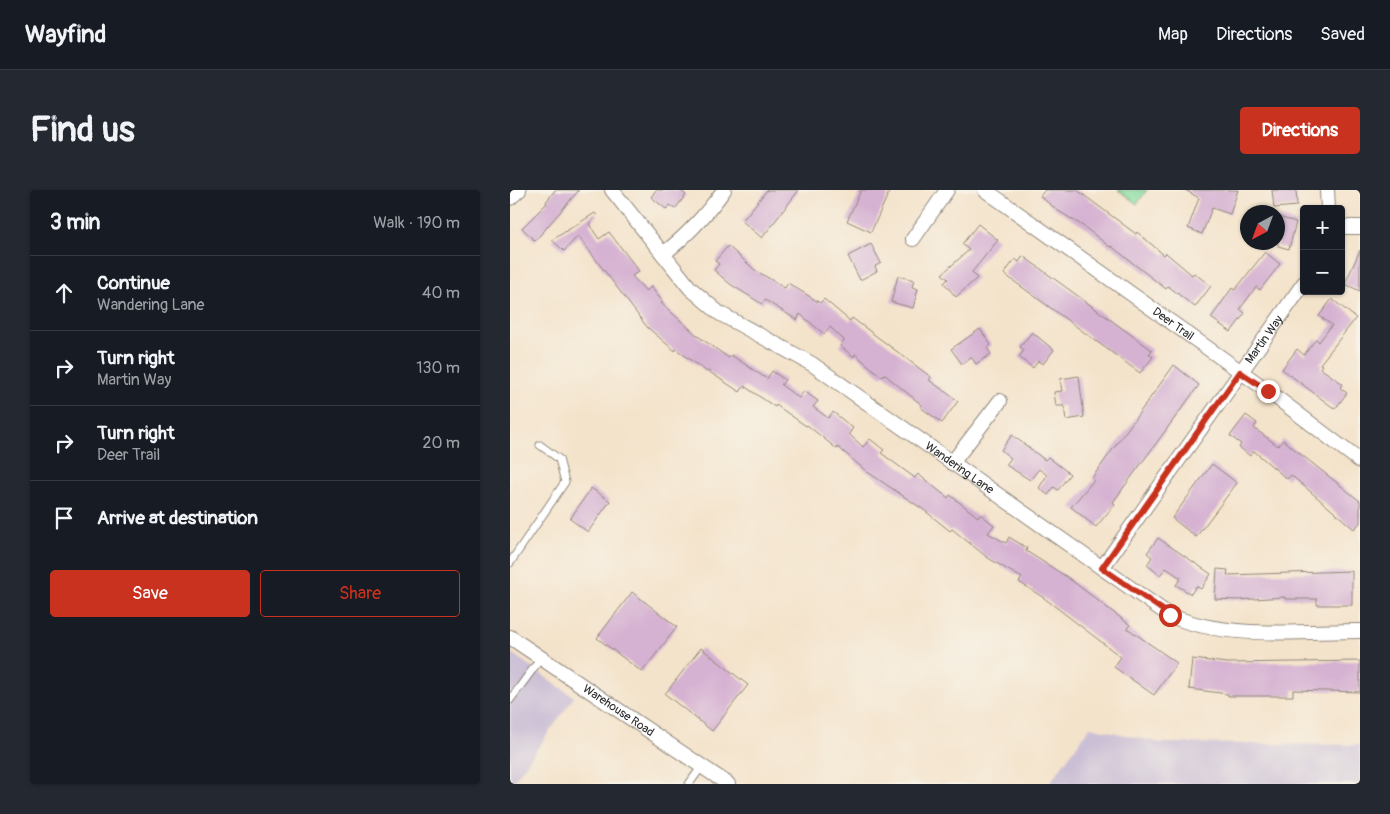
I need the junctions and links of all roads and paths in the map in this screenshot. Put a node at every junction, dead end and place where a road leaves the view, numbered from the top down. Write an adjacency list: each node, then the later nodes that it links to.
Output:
1 (518, 190): 7 (street)
2 (612, 190): 12 (street, Wandering Lane)
3 (724, 190): 12 (street)
4 (947, 190): 11 (street)
5 (985, 190): 14 (street, Deer Trail)
6 (1327, 190): 8 (street)
7 (510, 198)
8 (1328, 205)
9 (1345, 227): 10 (street)
10 (1360, 228)
11 (913, 239)
12 (663, 254): 18 (street, Wandering Lane)
13 (1300, 289): 14 (street, Martin Way)
14 (1240, 372): 17 (street, Deer Trail); 20 (street, Martin Way)
15 (1000, 401): 18 (street)
16 (540, 445): 19 (lane)
17 (1360, 461)
18 (952, 463): 20 (street, Wandering Lane)
19 (510, 563)
20 (1102, 568): 21 (street, Wandering Lane)
21 (1360, 631)
22 (510, 637): 23 (street, Warehouse Road)
23 (541, 658): 24 (lane); 25 (street, Warehouse Road)
24 (510, 702)
25 (702, 766): 26 (lane); 27 (street, Warehouse Road)
26 (689, 784)
27 (728, 784)

